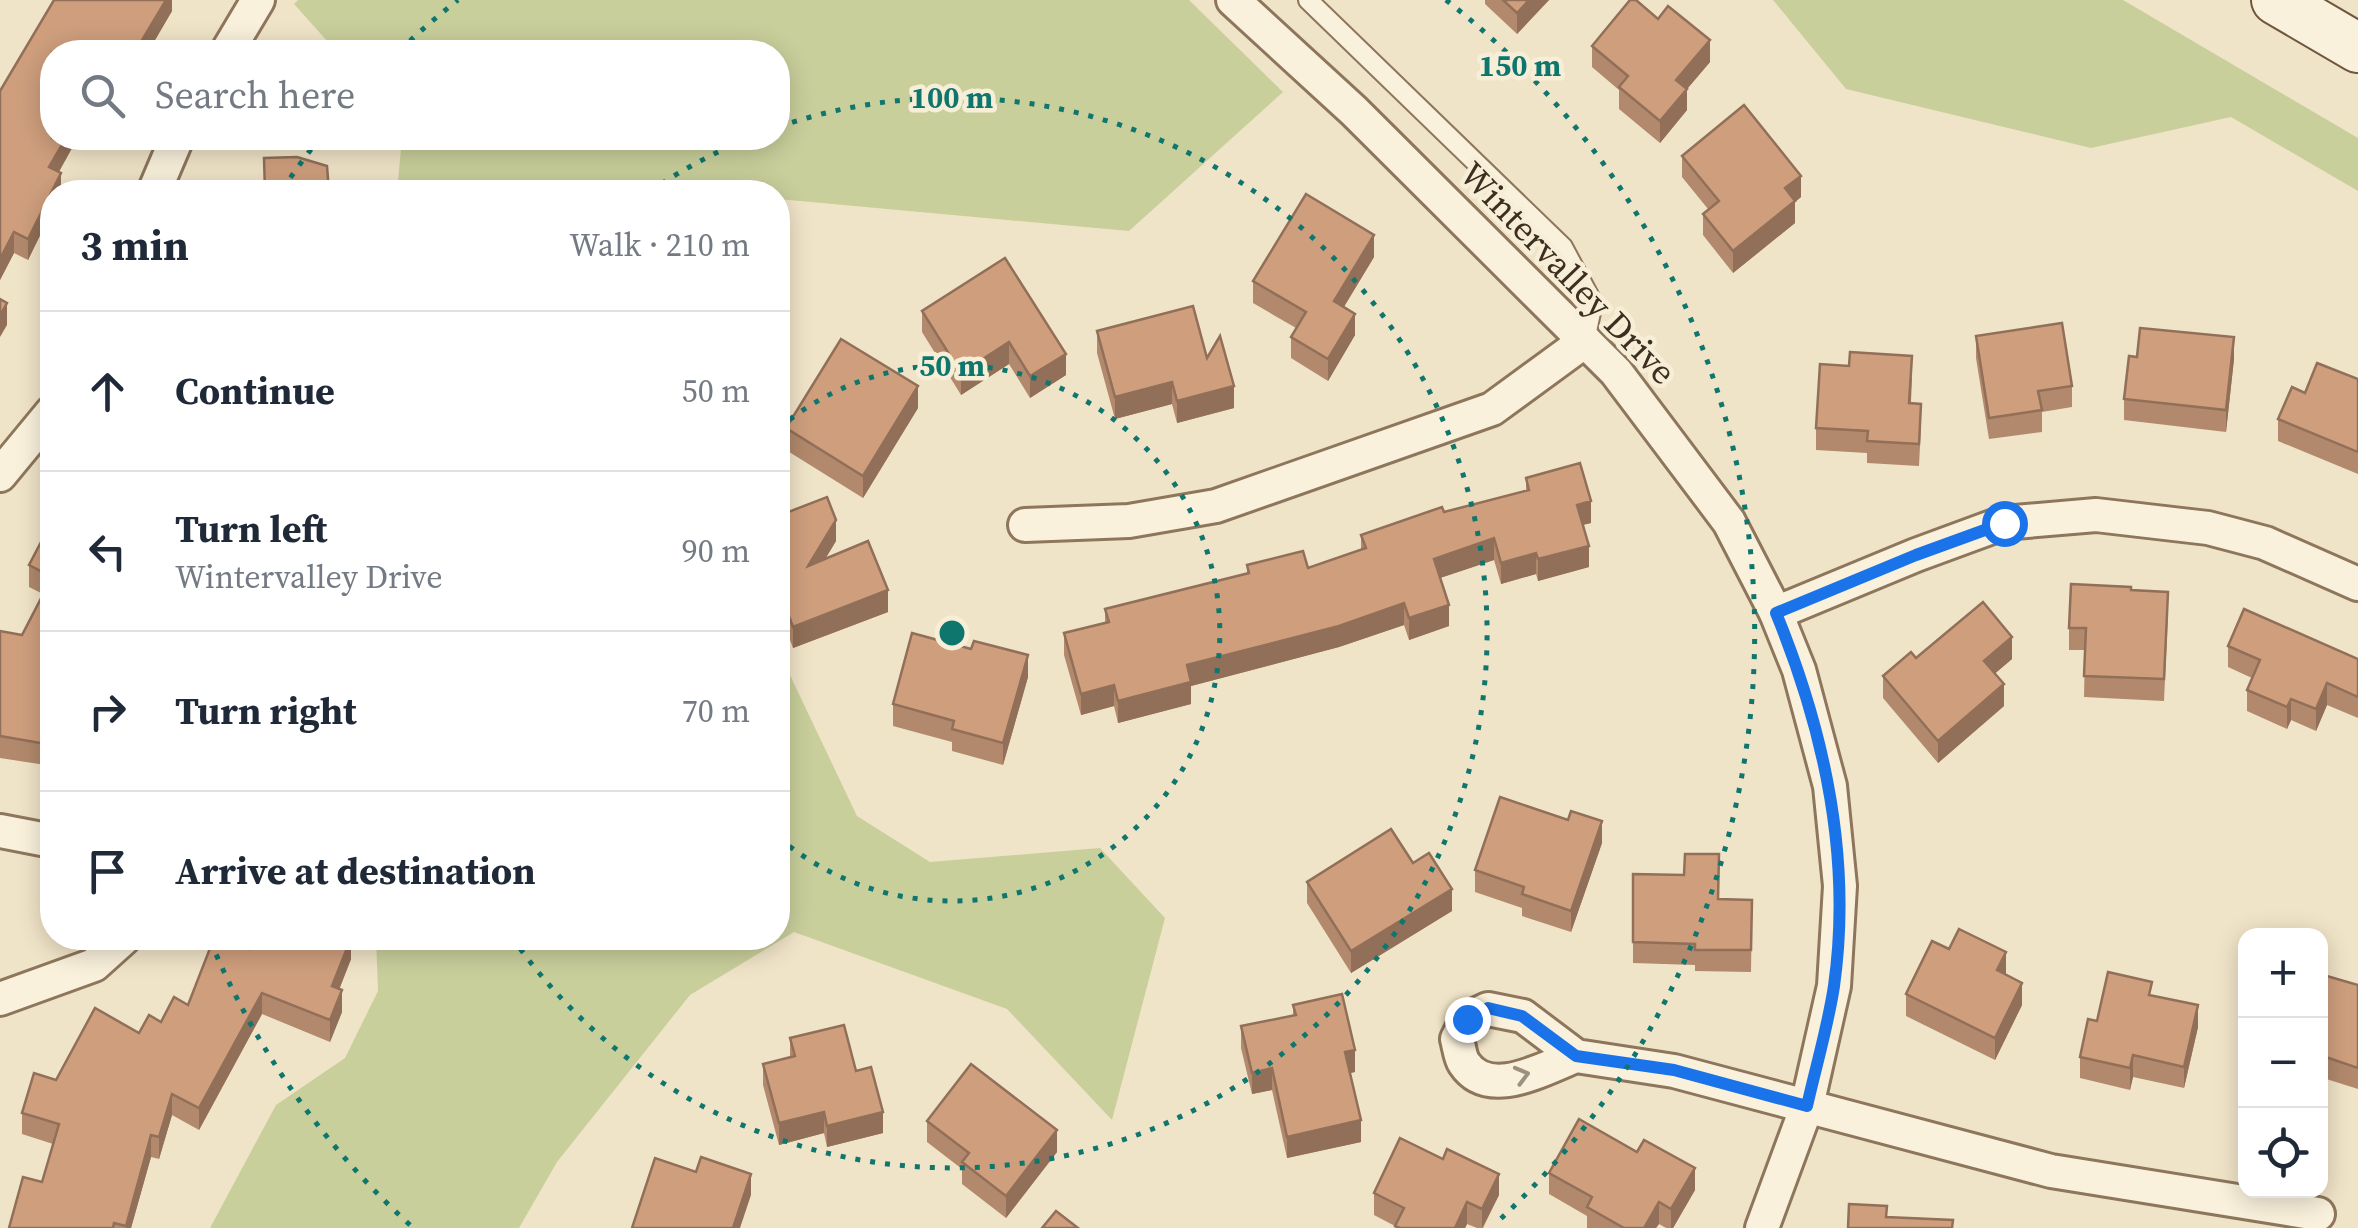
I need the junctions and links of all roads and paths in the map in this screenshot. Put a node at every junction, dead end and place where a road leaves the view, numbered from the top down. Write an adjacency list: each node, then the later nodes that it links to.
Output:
1 (258, 0): 5 (street)
2 (1234, 0): 9 (street, Wintervalley Drive)
3 (1308, 0): 9 (lane)
4 (2276, 0): 6 (main road)
5 (234, 40)
6 (2358, 48)
7 (173, 150): 8 (street)
8 (159, 180)
9 (1585, 341): 12 (street); 14 (street, Wintervalley Drive)
10 (40, 427): 11 (street)
11 (0, 475)
12 (1024, 525)
13 (2358, 584): 14 (street)
14 (1776, 613): 20 (street, Wintervalley Drive)
15 (0, 832): 16 (street)
16 (40, 838)
17 (111, 950): 18 (street)
18 (0, 1000)
19 (1576, 1056): 20 (street)
20 (1807, 1106): 21 (street); 22 (street, Wintervalley Drive)
21 (2318, 1214)
22 (1762, 1228)

